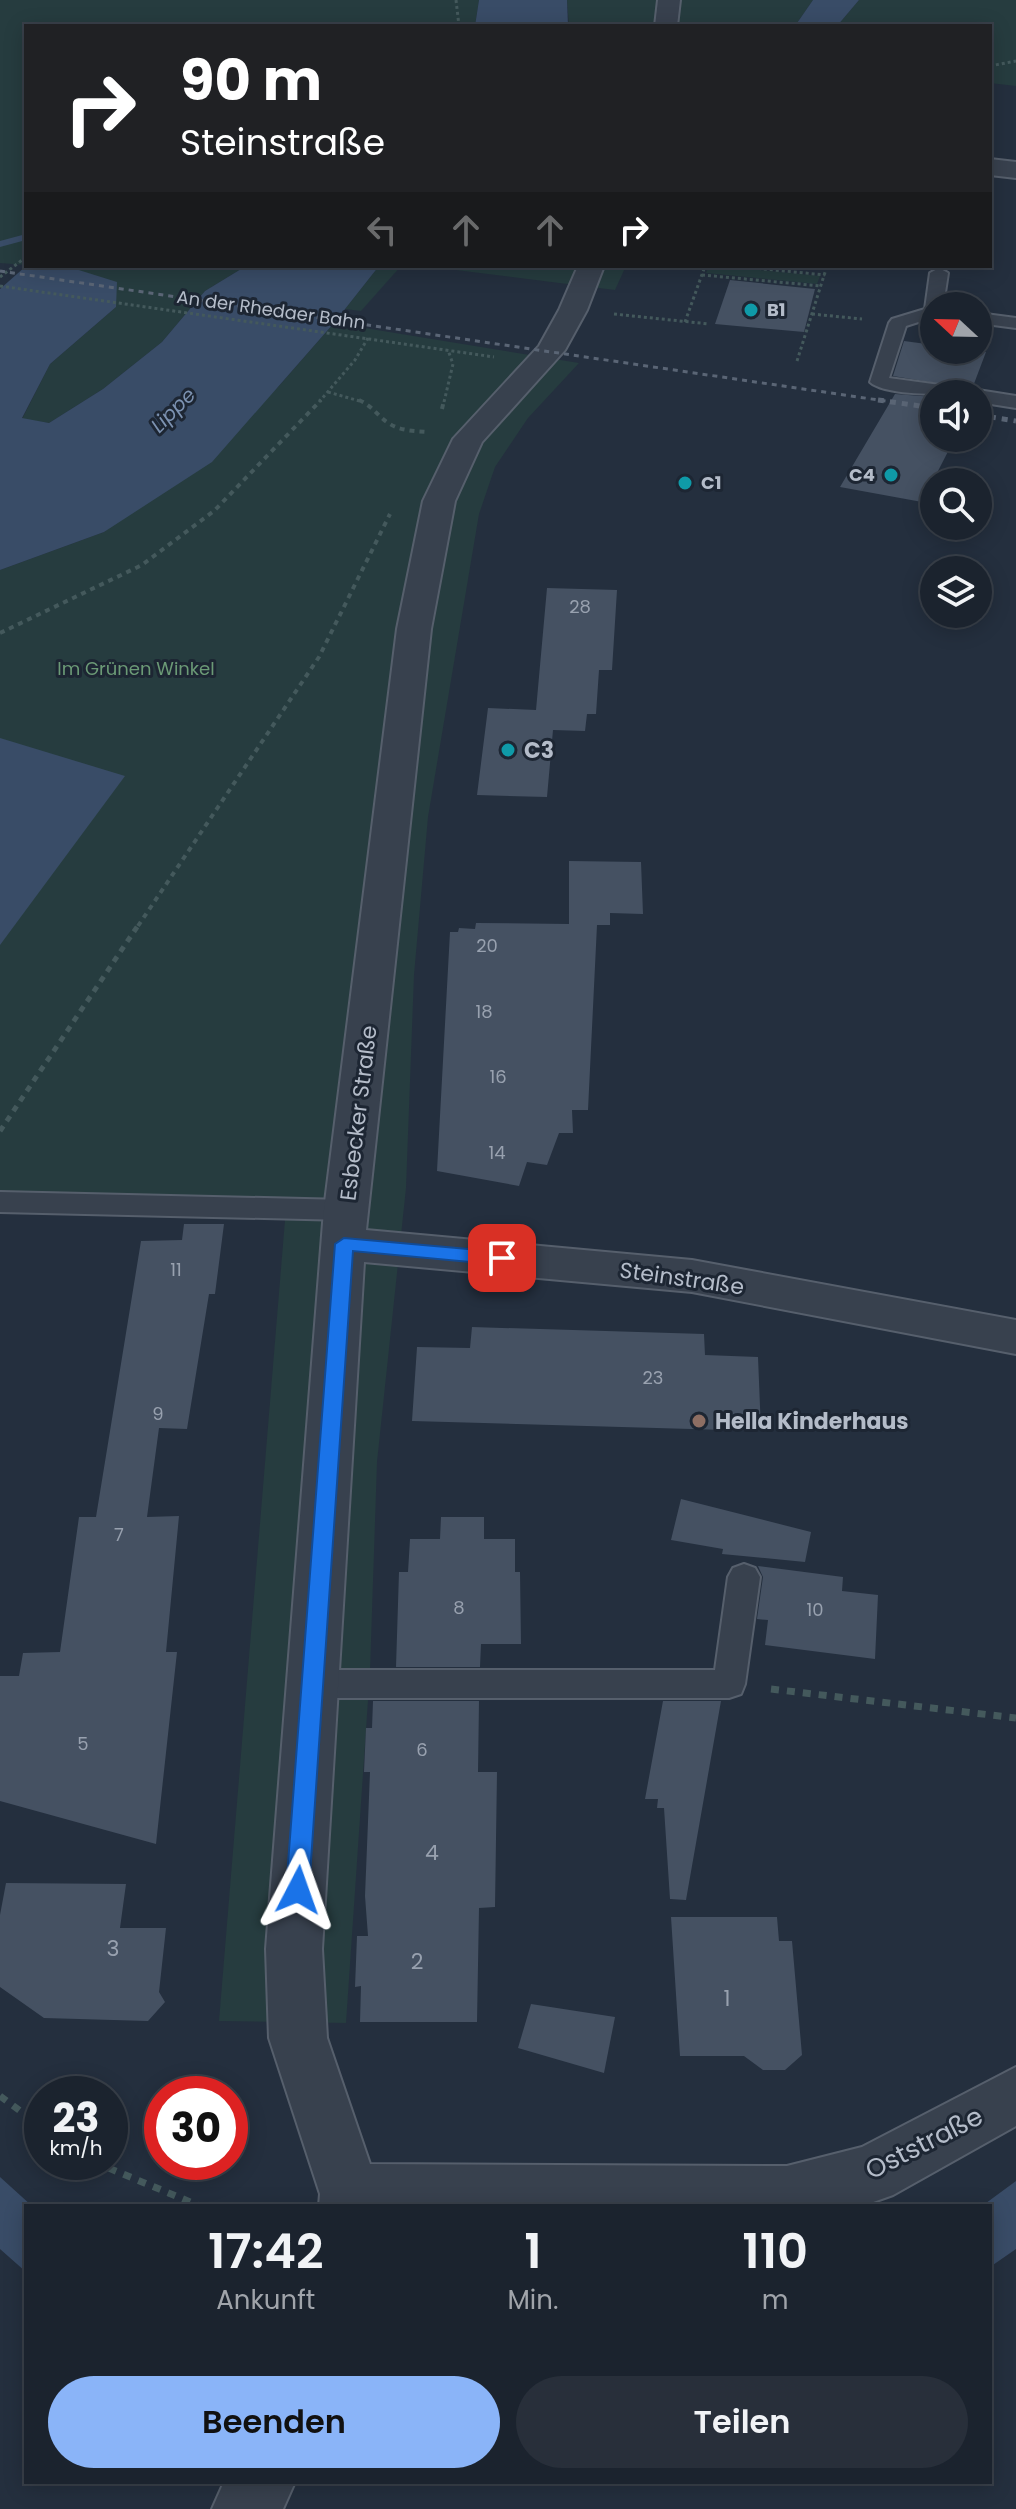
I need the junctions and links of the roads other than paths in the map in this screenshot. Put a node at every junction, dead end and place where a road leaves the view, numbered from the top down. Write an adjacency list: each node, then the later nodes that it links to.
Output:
1 (669, 0): 2 (street)
2 (666, 24)
3 (992, 167): 4 (street)
4 (1016, 170)
5 (590, 268): 15 (street, Esbecker Straße)
6 (939, 273): 7 (lane)
7 (936, 292)
8 (920, 315): 11 (lane)
9 (992, 320): 10 (lane)
10 (1016, 323)
11 (920, 388)
12 (992, 398): 13 (lane)
13 (1016, 402)
14 (0, 1202): 15 (lane)
15 (345, 1227): 16 (street, Steinstraße); 18 (street, Esbecker Straße)
16 (1016, 1337)
17 (744, 1577): 18 (lane)
18 (313, 1684): 20 (street, Esbecker Straße)
19 (1016, 2095): 20 (street, Oststraße)
20 (350, 2200)
21 (261, 2484): 22 (street)
22 (245, 2509)

